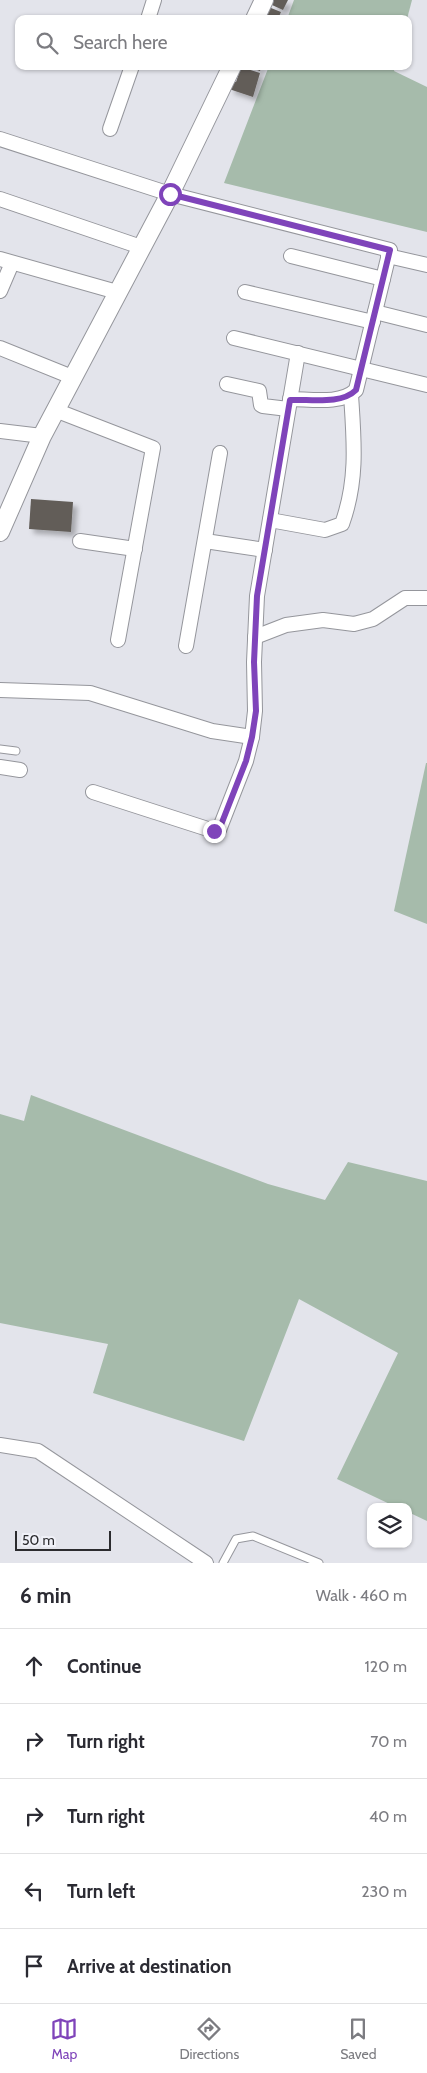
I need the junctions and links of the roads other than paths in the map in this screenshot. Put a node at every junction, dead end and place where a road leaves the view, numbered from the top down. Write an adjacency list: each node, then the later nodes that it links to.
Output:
1 (154, 0): 3 (street)
2 (264, 0): 4 (street)
3 (149, 15)
4 (257, 15)
5 (131, 70): 7 (street)
6 (230, 70): 9 (street)
7 (110, 129)
8 (0, 139): 9 (street)
9 (170, 194): 11 (street); 13 (street)
10 (0, 199): 11 (street)
11 (141, 247): 18 (street)
12 (291, 256): 16 (street)
13 (388, 256): 15 (street); 16 (street)
14 (6, 261): 17 (street); 18 (street)
15 (427, 265)
16 (383, 279): 20 (street)
17 (0, 291)
18 (117, 292): 26 (street)
19 (245, 292): 20 (street)
20 (374, 317): 21 (street); 25 (street)
21 (427, 325)
22 (234, 338): 24 (street)
23 (0, 348): 26 (street)
24 (298, 353): 25 (street); 30 (street)
25 (362, 369): 28 (street); 29 (street)
26 (72, 377): 31 (street)
27 (227, 384): 30 (street)
28 (427, 384)
29 (351, 395): 30 (street); 35 (street)
30 (289, 404): 35 (street)
31 (55, 410): 33 (street); 39 (street)
32 (0, 431): 33 (street)
33 (42, 436): 36 (street)
34 (220, 453): 38 (street)
35 (270, 520): 40 (street)
36 (0, 532)
37 (80, 541): 39 (street)
38 (205, 541): 40 (street); 44 (street)
39 (135, 549): 43 (street)
40 (265, 550): 42 (street)
41 (427, 598): 42 (street)
42 (254, 636): 46 (street)
43 (118, 640)
44 (186, 646)
45 (0, 690): 46 (street)
46 (252, 737): 51 (street)
47 (0, 749): 48 (lane)
48 (16, 751)
49 (0, 768): 50 (street)
50 (20, 770)
51 (93, 792)
52 (0, 1445): 53 (street)
53 (206, 1563)
54 (223, 1563): 55 (lane)
55 (319, 1563)

